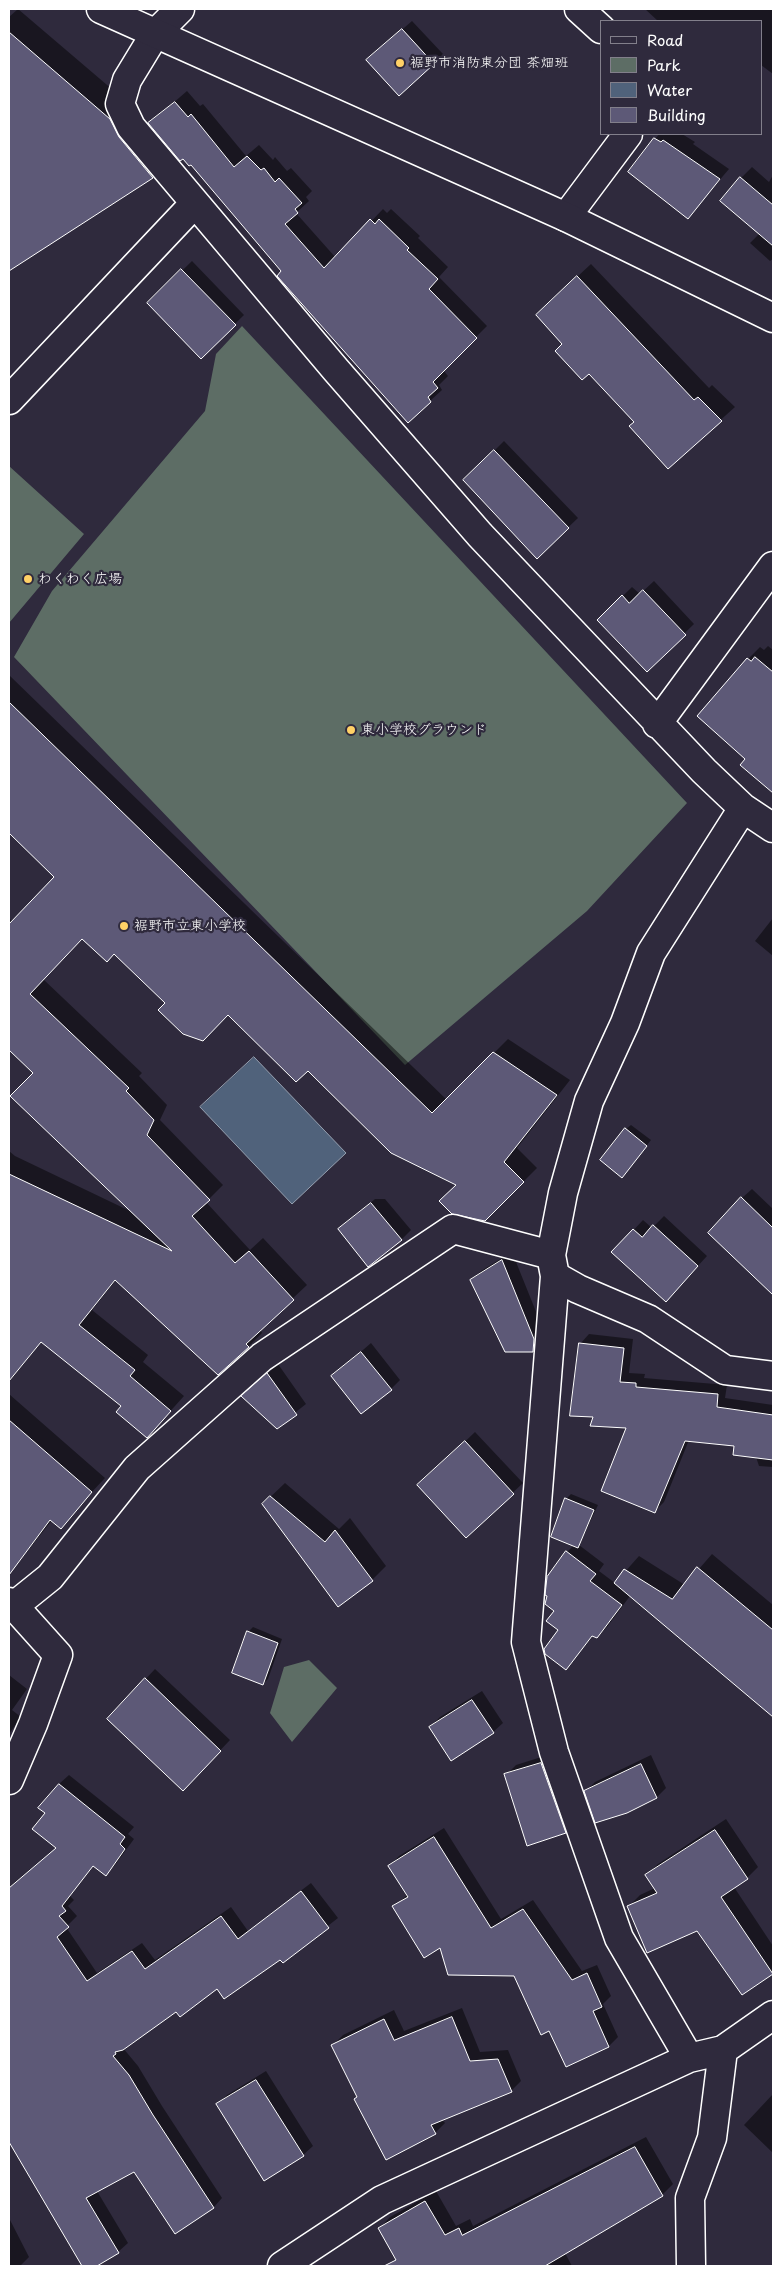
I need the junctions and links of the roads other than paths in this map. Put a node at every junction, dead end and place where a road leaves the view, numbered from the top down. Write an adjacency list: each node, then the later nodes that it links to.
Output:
1 (101, 9): 5 (street)
2 (180, 9): 5 (street)
3 (579, 9): 4 (street)
4 (600, 28)
5 (155, 34): 7 (street); 8 (street)
6 (627, 135): 8 (street)
7 (195, 203): 10 (street); 12 (street)
8 (566, 217): 9 (street)
9 (773, 318)
10 (9, 400)
11 (773, 566): 12 (street)
12 (657, 724): 13 (street)
13 (743, 808): 14 (street); 15 (street)
14 (773, 828)
15 (553, 1266): 16 (street); 17 (street); 21 (street)
16 (773, 1376)
17 (11, 1604): 18 (street)
18 (9, 1780)
19 (773, 2015): 20 (street)
20 (723, 2050): 21 (street); 23 (street)
21 (688, 2058): 22 (street)
22 (282, 2266)
23 (691, 2266)

